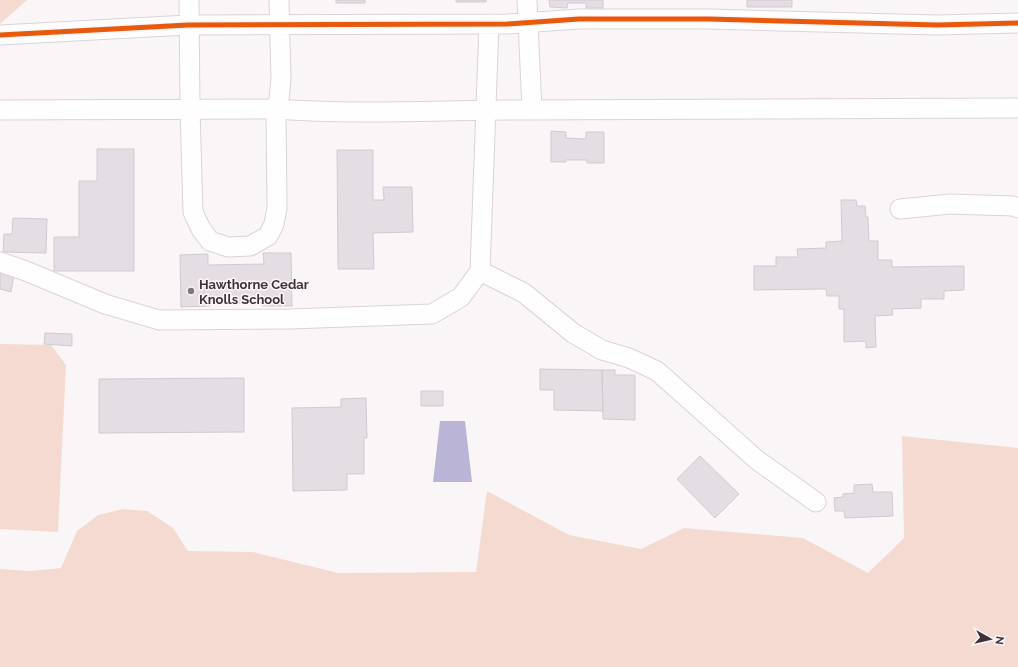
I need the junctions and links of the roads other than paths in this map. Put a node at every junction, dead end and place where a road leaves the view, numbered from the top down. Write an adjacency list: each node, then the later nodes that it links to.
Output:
1 (189, 0): 8 (street)
2 (279, 0): 7 (street)
3 (527, 0): 4 (street)
4 (528, 23): 5 (street); 6 (street); 15 (street)
5 (489, 24): 7 (street); 14 (street)
6 (1018, 24)
7 (279, 25): 8 (street); 12 (street)
8 (188, 26): 9 (street); 11 (street)
9 (0, 35)
10 (1018, 108): 15 (street)
11 (190, 109): 12 (street); 12 (street); 13 (street)
12 (276, 109): 14 (street)
13 (0, 110)
14 (486, 110): 15 (street); 19 (street)
15 (532, 110)
16 (900, 208): 17 (street)
17 (1018, 208)
18 (0, 262): 19 (street)
19 (480, 271): 20 (street)
20 (816, 502)

